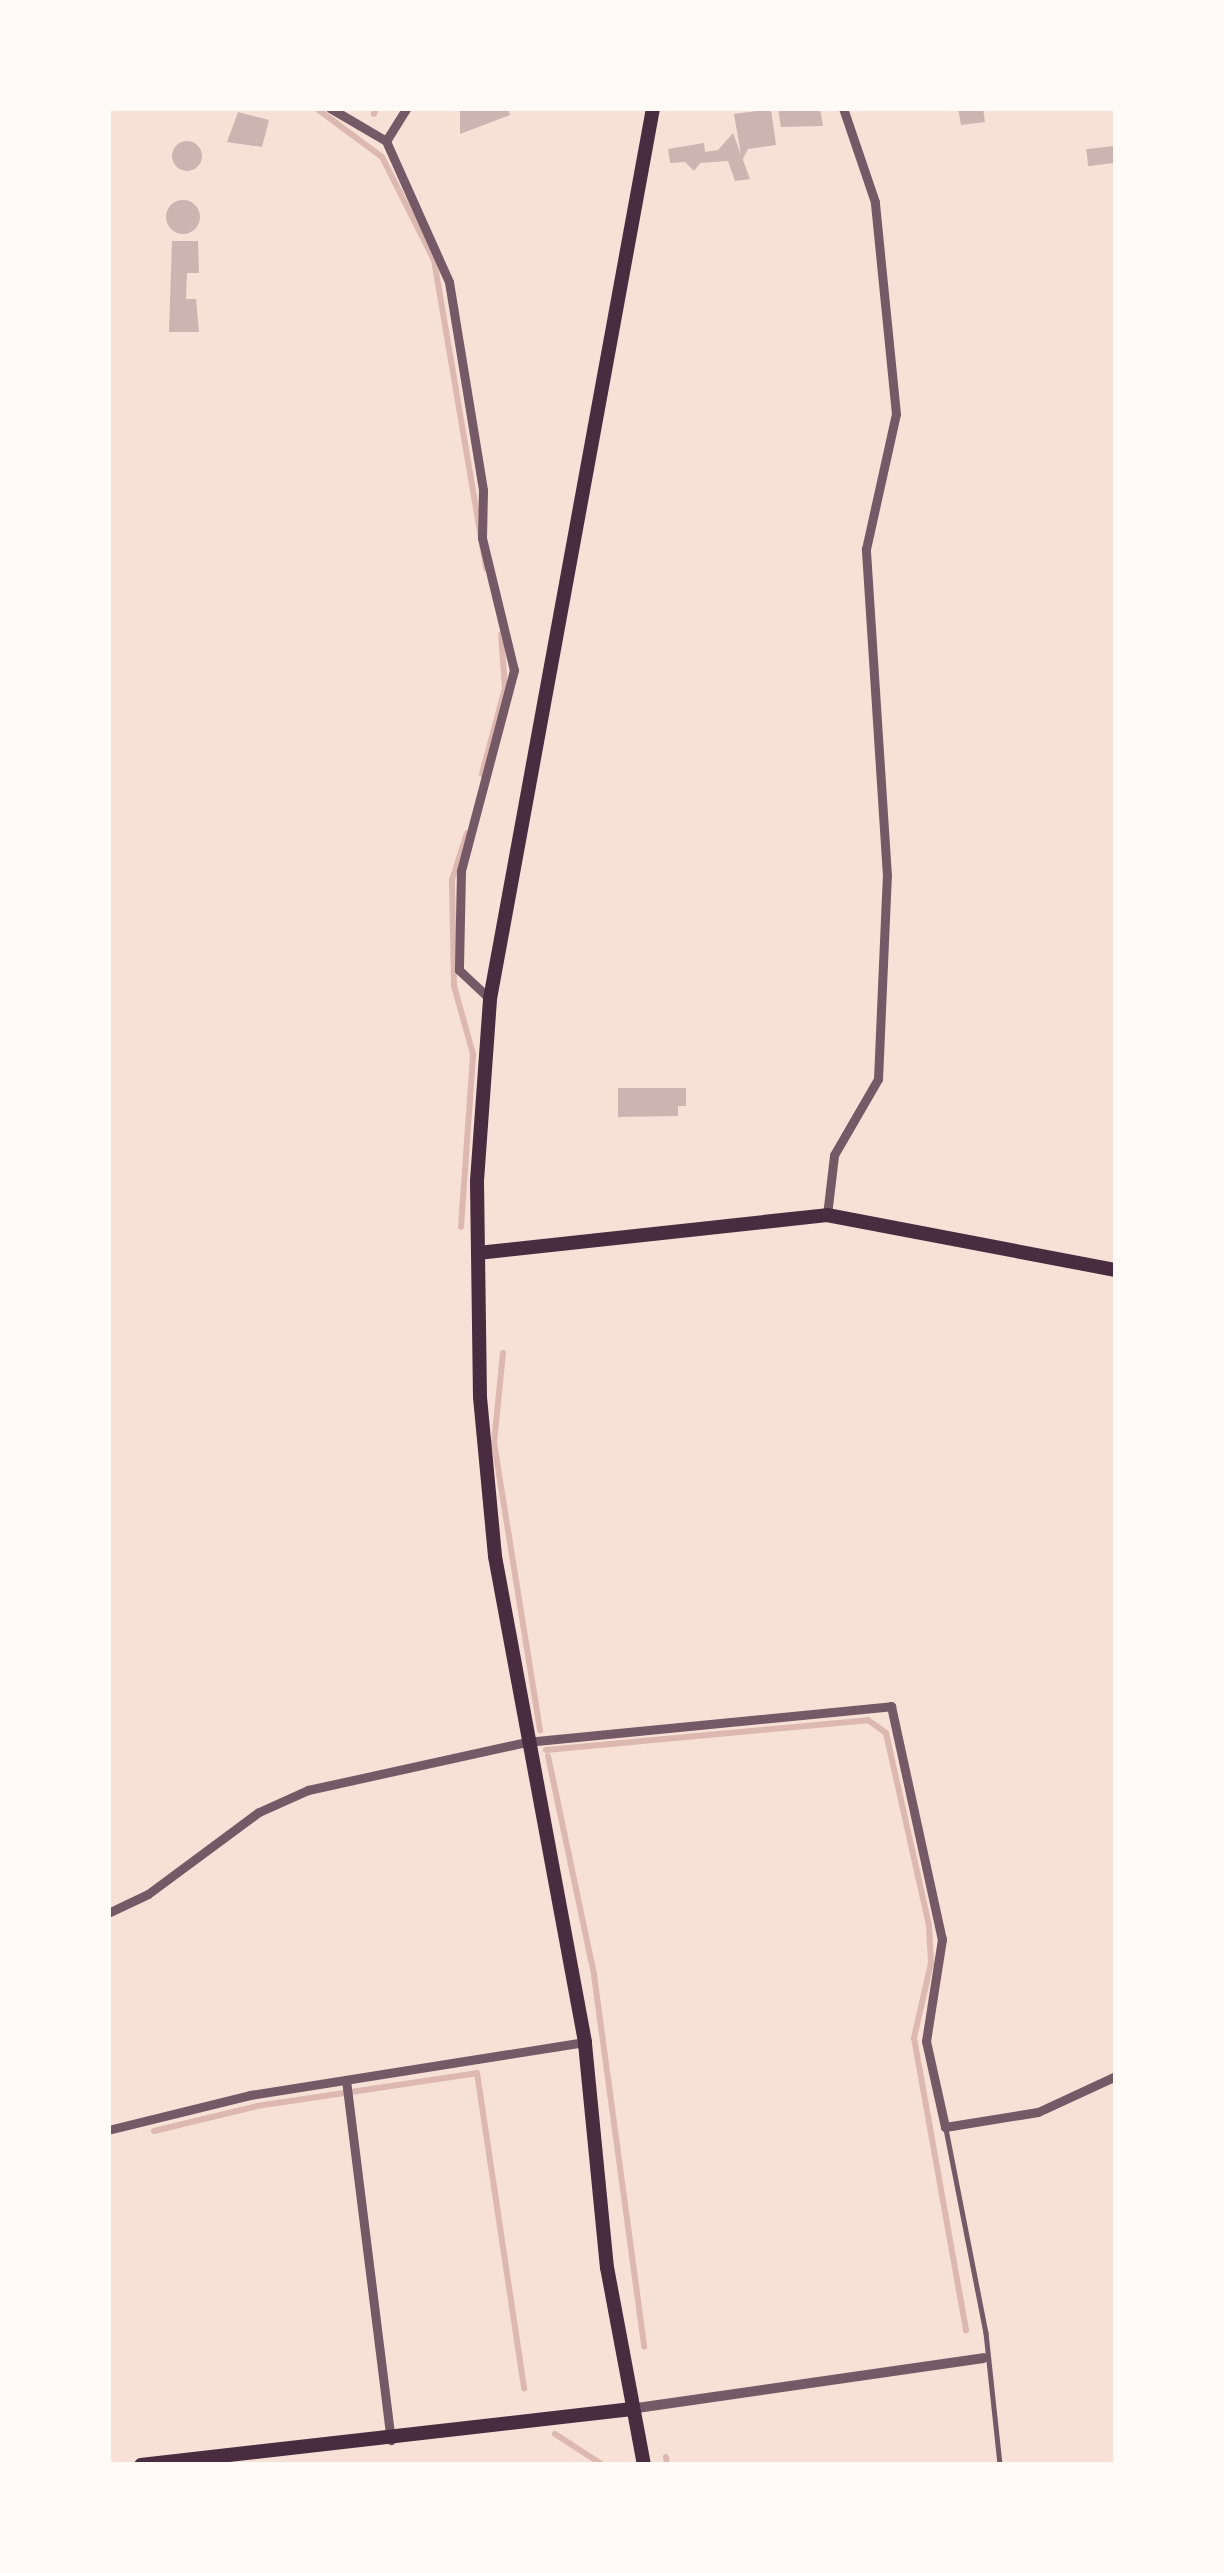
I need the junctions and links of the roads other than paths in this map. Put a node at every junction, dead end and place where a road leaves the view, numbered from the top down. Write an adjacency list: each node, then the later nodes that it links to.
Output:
1 (330, 108): 5 (street)
2 (407, 108): 5 (street)
3 (653, 108): 6 (main road)
4 (843, 108): 7 (street)
5 (386, 141): 6 (street)
6 (490, 999): 8 (main road)
7 (826, 1215): 8 (main road); 9 (main road)
8 (478, 1253): 10 (main road)
9 (1116, 1270)
10 (526, 1742): 11 (street); 12 (main road); 15 (street)
11 (108, 1913)
12 (585, 2042): 14 (street); 18 (main road)
13 (1116, 2076): 15 (street)
14 (347, 2088): 16 (street); 19 (street)
15 (946, 2126): 17 (lane)
16 (108, 2130)
17 (983, 2358): 18 (street); 22 (lane)
18 (630, 2409): 19 (main road); 21 (main road)
19 (391, 2440): 20 (main road)
20 (140, 2465)
21 (644, 2465)
22 (1000, 2465)

